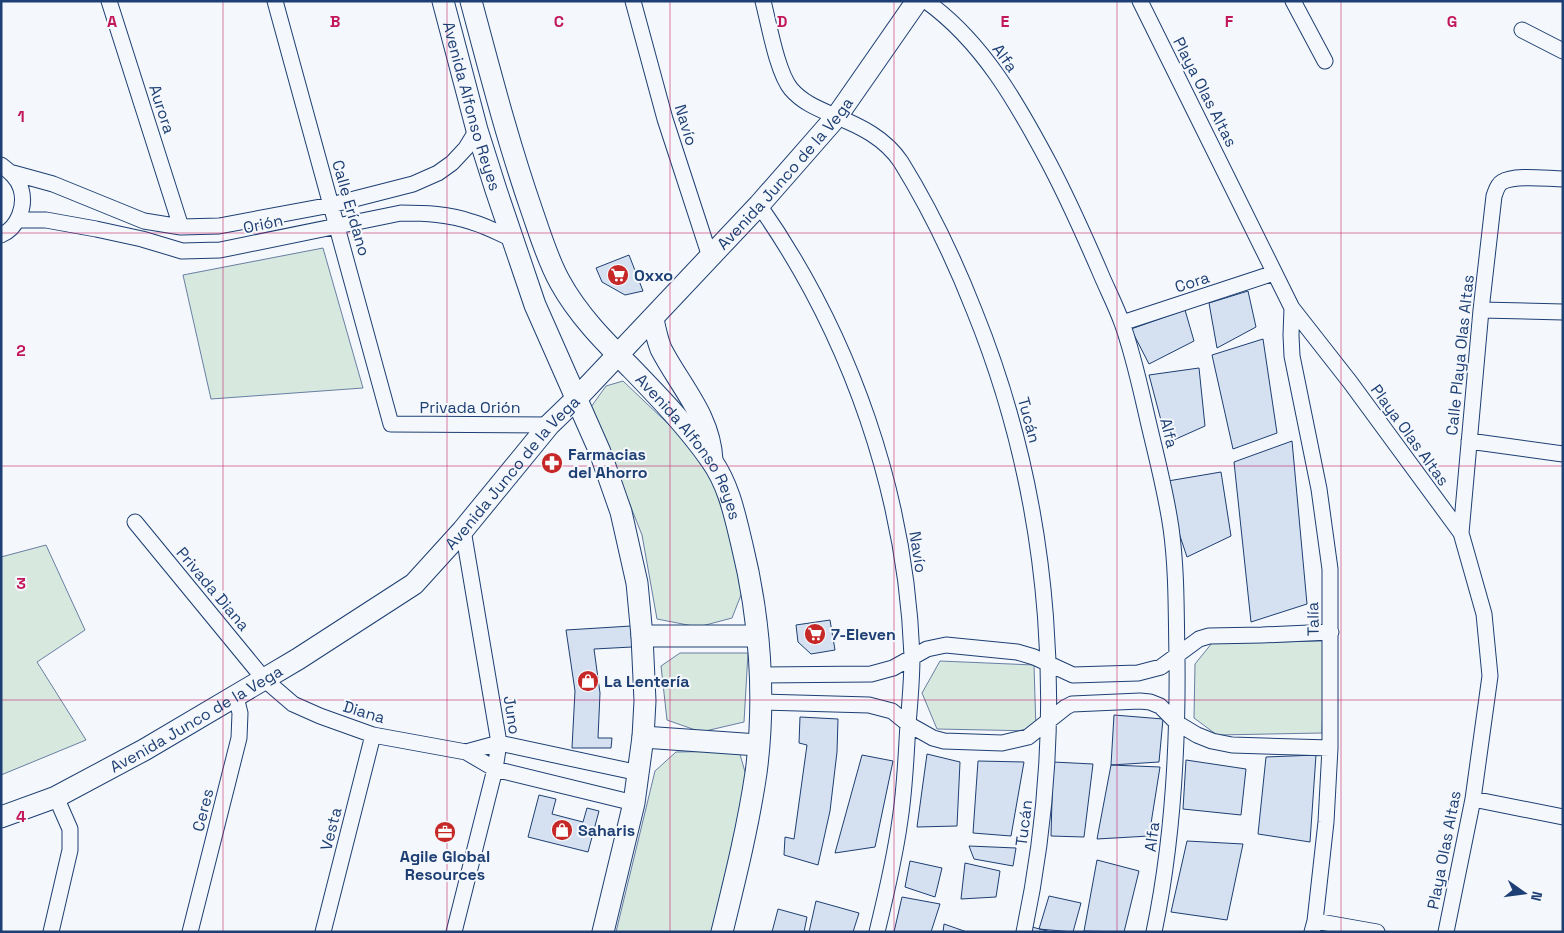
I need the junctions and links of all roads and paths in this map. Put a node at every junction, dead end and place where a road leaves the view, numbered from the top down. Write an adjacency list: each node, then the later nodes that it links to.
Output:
1 (109, 1): 22 (street, Aurora)
2 (275, 1): 18 (street, Calle Erídano)
3 (443, 1): 15 (main road, Avenida Alfonso Reyes)
4 (471, 1): 32 (main road, Avenida Alfonso Reyes)
5 (633, 1): 25 (street, Navío)
6 (763, 1): 14 (street, Tucán)
7 (917, 1): 14 (main road, Avenida Junco de la Vega)
8 (926, 1): 31 (street, Alfa)
9 (1140, 1): 26 (street, Playa Olas Altas)
10 (1293, 1): 13 (street)
11 (1522, 30): 12 (street)
12 (1563, 51)
13 (1325, 61)
14 (837, 116): 19 (main road, Avenida Junco de la Vega); 47 (street, Tucán)
15 (476, 130): 18 (street, Orión); 24 (main road, Avenida Alfonso Reyes)
16 (7, 169): 20 (street); 22 (street, Orión)
17 (1563, 180): 28 (street, Calle Playa Olas Altas)
18 (332, 205): 21 (street, Calle Erídano); 22 (street, Orión)
19 (759, 205): 25 (main road, Avenida Junco de la Vega); 45 (street, Navío)
20 (18, 220): 21 (street, Orión); 23 (street)
21 (338, 226): 24 (street, Orión); 34 (street, Calle Erídano)
22 (181, 227)
23 (1, 235)
24 (512, 239): 33 (main road, Avenida Alfonso Reyes)
25 (710, 257): 30 (main road, Avenida Junco de la Vega)
26 (1274, 273): 27 (street, Playa Olas Altas); 31 (street, Cora)
27 (1292, 308): 41 (street, Playa Olas Altas); 42 (street, Talía)
28 (1481, 310): 29 (street); 36 (street, Calle Playa Olas Altas)
29 (1563, 312)
30 (653, 319): 32 (main road, Avenida Junco de la Vega); 38 (main road)
31 (1122, 323): 46 (street, Alfa)
32 (618, 355): 33 (main road, Avenida Junco de la Vega); 38 (main road, Avenida Alfonso Reyes)
33 (576, 399): 35 (main road, Avenida Junco de la Vega); 43 (main road, Avenida Alfonso Reyes)
34 (391, 424): 35 (street, Privada Orión)
35 (549, 425): 40 (main road, Avenida Junco de la Vega)
36 (1469, 441): 37 (street); 41 (street, Calle Playa Olas Altas)
37 (1563, 454)
38 (713, 462): 44 (main road, Avenida Alfonso Reyes)
39 (135, 522): 49 (street, Privada Diana)
40 (463, 530): 49 (main road, Avenida Junco de la Vega); 57 (street, Juno)
41 (1461, 533): 64 (street, Playa Olas Altas)
42 (1331, 632): 46 (street); 59 (street, Talía)
43 (642, 636): 44 (main road); 56 (main road, Avenida Alfonso Reyes)
44 (756, 636): 48 (main road, Avenida Alfonso Reyes)
45 (912, 656): 47 (street); 48 (street); 54 (street, Navío)
46 (1177, 656): 47 (street); 53 (street, Alfa)
47 (1048, 663): 52 (street, Tucán)
48 (760, 675): 51 (main road, Avenida Alfonso Reyes)
49 (264, 679): 50 (main road, Avenida Junco de la Vega); 55 (street, Diana)
50 (236, 696): 63 (main road, Avenida Junco de la Vega); 70 (street, Ceres)
51 (760, 702): 54 (street); 58 (main road, Avenida Alfonso Reyes)
52 (1050, 720): 53 (street); 54 (street); 76 (street, Tucán)
53 (1177, 723): 59 (street); 77 (street, Alfa)
54 (908, 724): 75 (street, Navío)
55 (373, 735): 60 (street, Diana); 71 (street, Vesta)
56 (643, 737): 58 (main road); 62 (main road, Avenida Alfonso Reyes)
57 (499, 743): 60 (street, Diana); 61 (street, Juno); 62 (street, Diana)
58 (758, 745): 74 (main road, Avenida Alfonso Reyes)
59 (1330, 748): 68 (street, Talía)
60 (466, 752): 61 (street, Diana)
61 (494, 769): 65 (street, Diana); 72 (street, Juno)
62 (639, 773): 65 (main road, Avenida Alfonso Reyes)
63 (56, 797): 67 (main road, Avenida Junco de la Vega); 69 (street)
64 (1473, 799): 66 (street); 79 (street, Playa Olas Altas)
65 (634, 803): 73 (main road, Avenida Alfonso Reyes)
66 (1563, 816)
67 (1, 817)
68 (1313, 926): 78 (street)
69 (51, 932)
70 (190, 932)
71 (323, 932)
72 (454, 932)
73 (603, 932)
74 (722, 932)
75 (877, 932)
76 (1024, 932)
77 (1154, 932)
78 (1377, 932)
79 (1446, 932)

